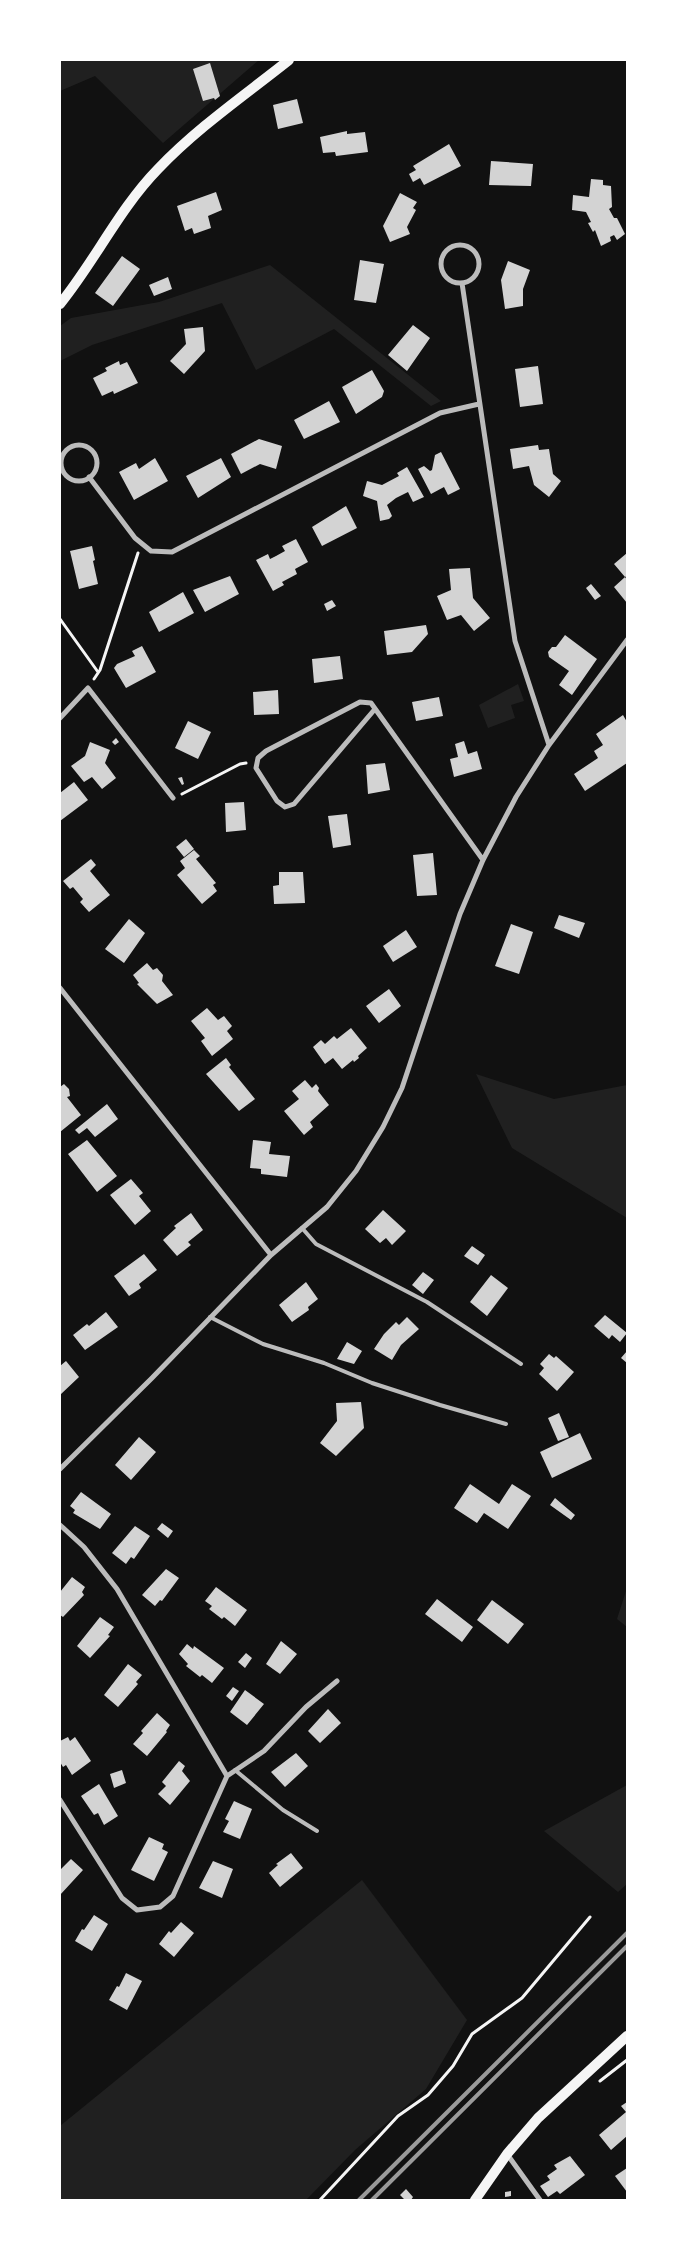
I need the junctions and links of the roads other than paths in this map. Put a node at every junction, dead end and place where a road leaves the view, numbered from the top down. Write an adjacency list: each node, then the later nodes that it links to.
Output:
1 (289, 60): 3 (main road)
2 (462, 283): 2 (street); 4 (street)
3 (60, 304)
4 (479, 404): 5 (street); 9 (street)
5 (89, 477): 5 (street)
6 (627, 640): 9 (street)
7 (375, 709): 7 (street); 11 (street)
8 (60, 718): 10 (street)
9 (549, 746): 11 (street)
10 (173, 798)
11 (483, 860): 13 (street)
12 (60, 988): 14 (street)
13 (302, 1228): 14 (street); 16 (lane)
14 (271, 1255): 15 (street)
15 (210, 1317): 17 (lane); 18 (street)
16 (521, 1364)
17 (506, 1424)
18 (61, 1467)
19 (60, 1525): 22 (street)
20 (337, 1682): 21 (street)
21 (236, 1770): 22 (street); 24 (lane)
22 (227, 1776): 23 (street)
23 (60, 1800)
24 (317, 1831)
25 (627, 2036): 27 (main road)
26 (627, 2044): 27 (main road)
27 (603, 2058): 28 (main road)
28 (507, 2154): 29 (main road); 30 (street)
29 (475, 2200)
30 (540, 2200)

